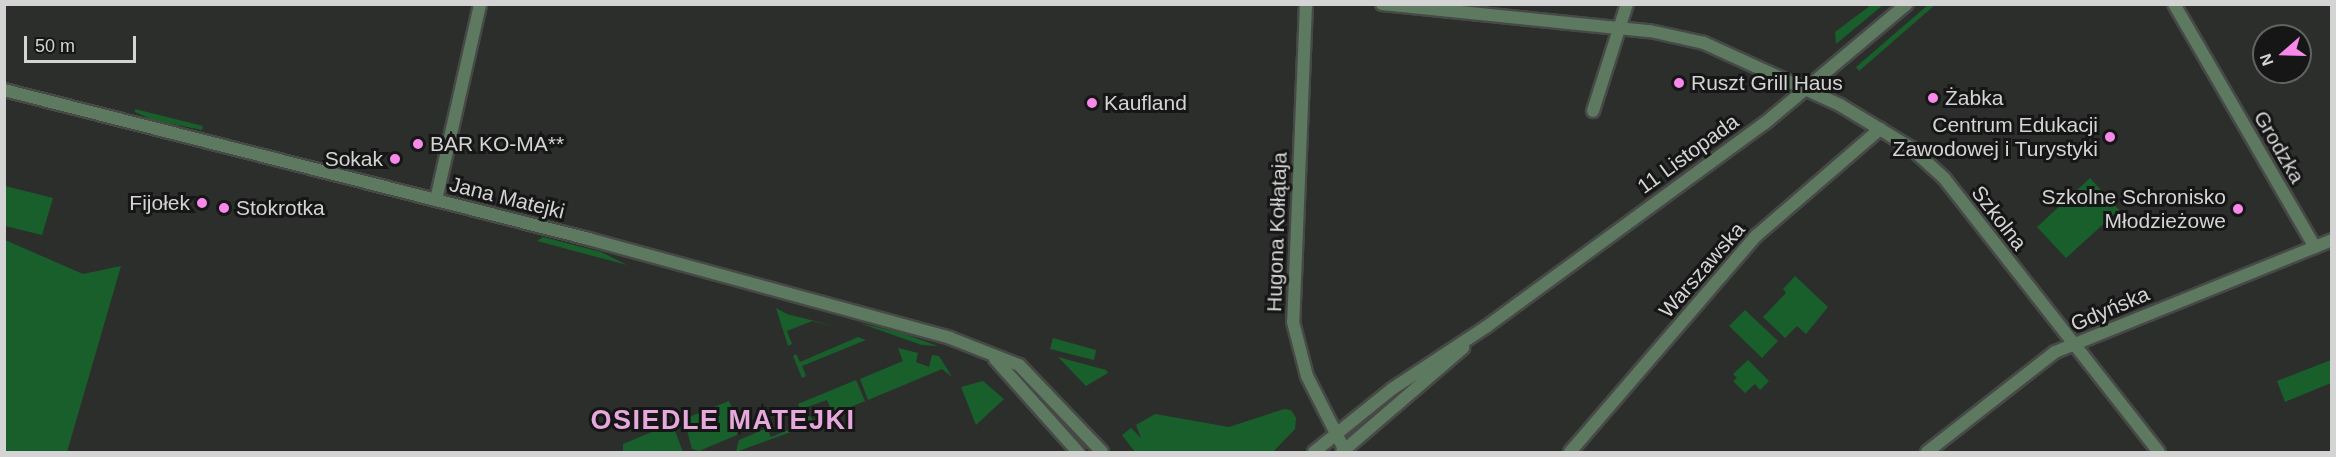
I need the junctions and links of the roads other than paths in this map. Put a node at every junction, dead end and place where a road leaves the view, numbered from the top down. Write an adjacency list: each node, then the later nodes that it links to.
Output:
1 (480, 4): 12 (street)
2 (1306, 4): 18 (street, Hugona Kołłątaja)
3 (1382, 4): 7 (street, Szkolna)
4 (1627, 4): 7 (street)
5 (1907, 4): 8 (street, 11 Listopada)
6 (2174, 4): 14 (street, Grodzka)
7 (1621, 27): 8 (street, Szkolna); 10 (street)
8 (1806, 89): 11 (street, Szkolna); 15 (street, 11 Listopada)
9 (4, 90): 12 (street, Jana Matejki)
10 (1593, 111)
11 (1880, 129): 16 (street, Szkolna); 23 (street, Warszawska)
12 (436, 200): 17 (street, Jana Matejki)
13 (2331, 240): 14 (street, Gdyńska)
14 (2315, 247): 16 (street, Gdyńska)
15 (1486, 327): 18 (street, 11 Listopada); 19 (street, 11 Listopada)
16 (2074, 345): 24 (street, Gdyńska); 25 (street, Szkolna)
17 (994, 358): 20 (street, Jana Matejki); 21 (street, Jana Matejki)
18 (1335, 436): 19 (street, Hugona Kołłątaja); 22 (street, 11 Listopada)
19 (1343, 452)
20 (1078, 453)
21 (1102, 453)
22 (1314, 453)
23 (1570, 453)
24 (1927, 453)
25 (2158, 453)

